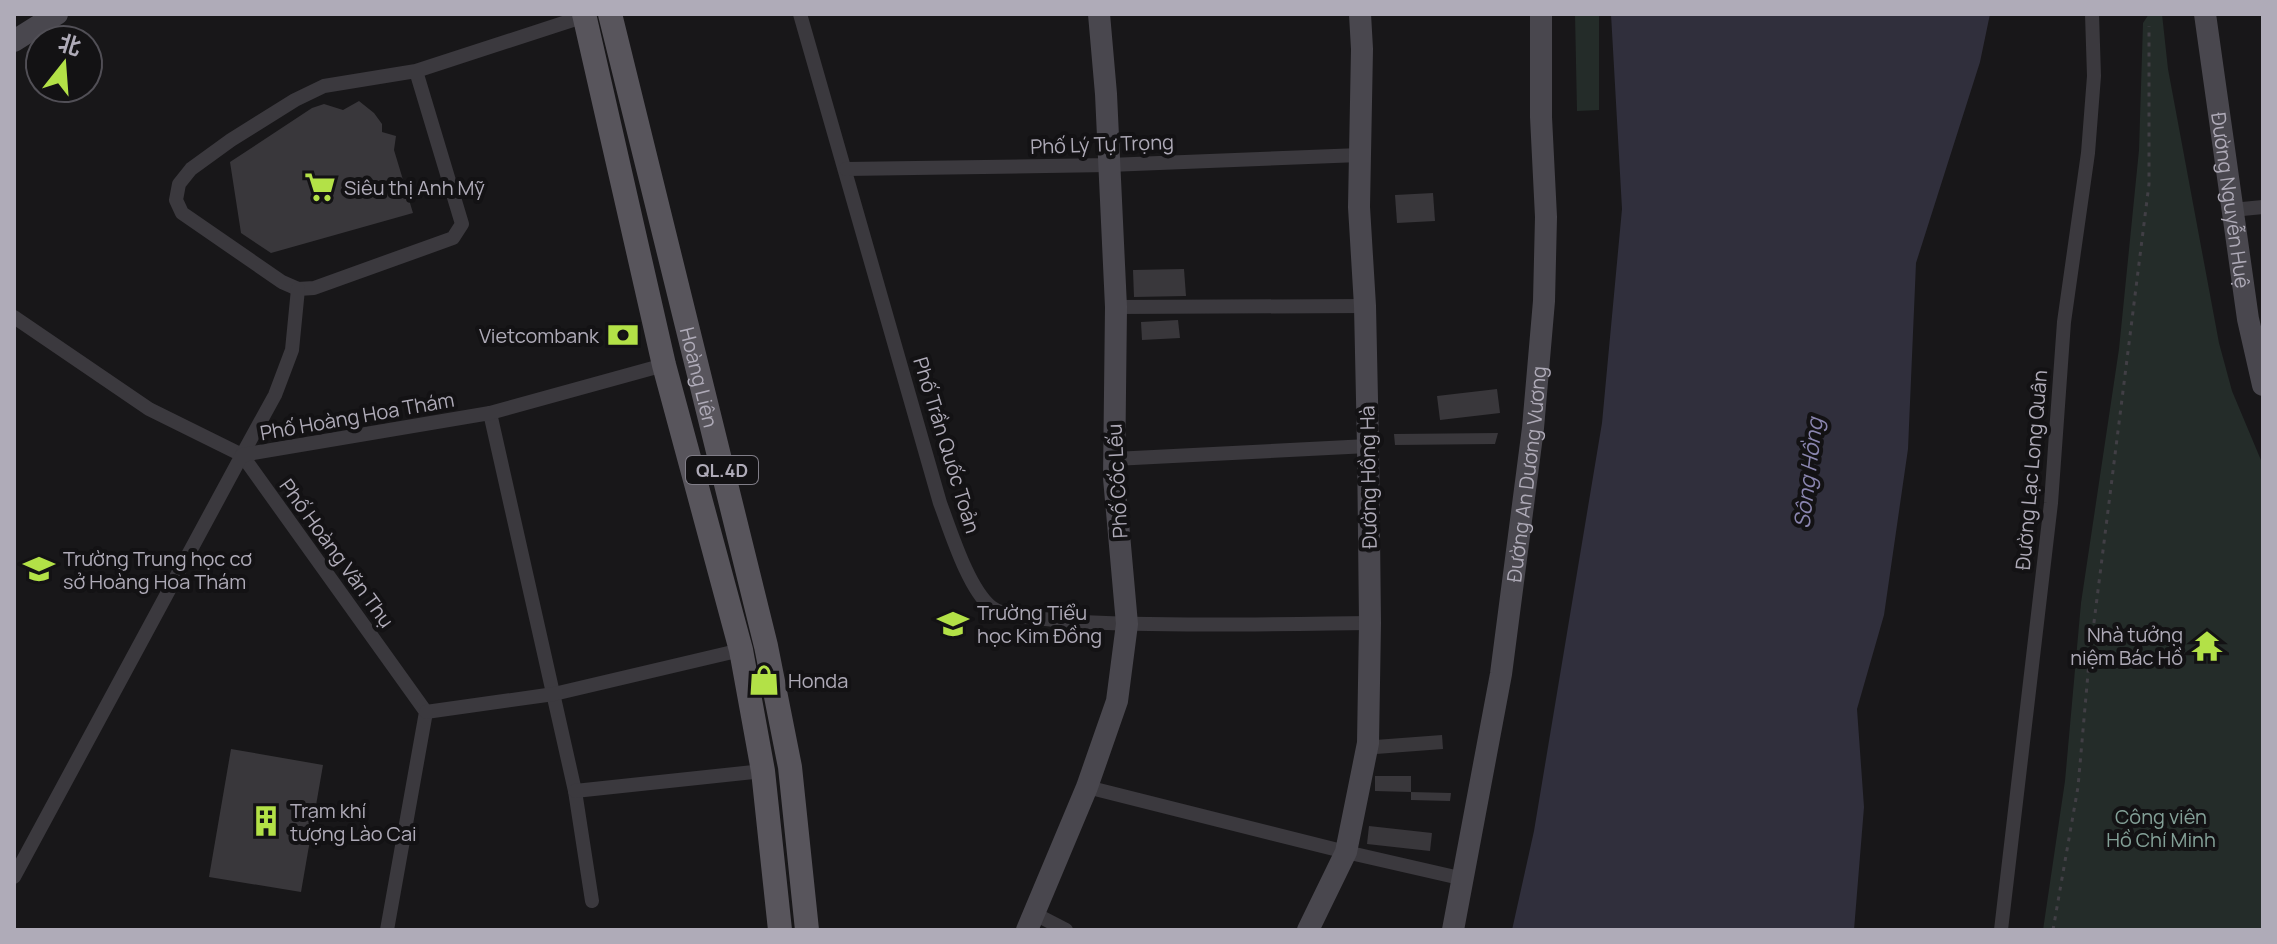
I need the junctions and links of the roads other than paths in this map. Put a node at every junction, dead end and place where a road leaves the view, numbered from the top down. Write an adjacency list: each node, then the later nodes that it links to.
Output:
1 (57, 14): 10 (street)
2 (610, 14): 21 (main road, Hoàng Liên / QL.4D)
3 (800, 14): 14 (street, Phố Trần Quốc Toản)
4 (1099, 14): 13 (street, Phố Cốc Lếu)
5 (1360, 14): 12 (street, Đường Hồng Hà)
6 (1541, 14): 39 (street, Đường An Dương Vương)
7 (2092, 14): 48 (street, Đường Lạc Long Quân)
8 (2205, 14): 16 (street, Đường Nguyễn Huệ)
9 (587, 15): 11 (street); 22 (main road, Hoàng Liên / QL.4D)
10 (14, 41)
11 (416, 71): 17 (street); 17 (street)
12 (1360, 155): 13 (street, Phố Lý Tự Trọng); 18 (street, Đường Hồng Hà)
13 (1109, 165): 14 (street, Phố Lý Tự Trọng); 19 (street, Phố Cốc Lếu)
14 (846, 169): 29 (street, Phố Trần Quốc Toản)
15 (2263, 207): 16 (street)
16 (2232, 210): 23 (street, Đường Nguyễn Huệ)
17 (298, 289): 26 (street)
18 (1365, 306): 19 (street); 25 (street, Đường Hồng Hà)
19 (1116, 307): 27 (street, Phố Cốc Lếu)
20 (14, 317): 26 (street, Phố Hoàng Văn Thụ)
21 (694, 357): 22 (main road); 30 (main road, Hoàng Liên / QL.4D)
22 (664, 365): 24 (street, Phố Hoàng Hoa Thám); 31 (main road, Hoàng Liên / QL.4D)
23 (2263, 385)
24 (490, 413): 26 (street, Phố Hoàng Hoa Thám); 32 (street)
25 (1368, 446): 27 (street); 28 (street, Đường Hồng Hà)
26 (242, 455): 33 (street, Phố Hoàng Văn Thụ); 38 (street, Phố Hoàng Hoa Thám)
27 (1114, 459): 29 (street, Phố Cốc Lếu)
28 (1370, 623): 29 (street, Phố Trần Quốc Toản); 37 (street, Đường Hồng Hà)
29 (1127, 624): 35 (street, Phố Cốc Lếu)
30 (766, 646): 31 (main road); 44 (main road, Hoàng Liên / QL.4D)
31 (741, 650): 32 (street); 34 (main road, Hoàng Liên / QL.4D)
32 (554, 694): 33 (street); 36 (street)
33 (426, 712): 42 (street)
34 (763, 771): 36 (street); 43 (main road, Hoàng Liên / QL.4D)
35 (1087, 787): 37 (street); 41 (street, Phố Cốc Lếu)
36 (575, 791): 40 (street)
37 (1346, 852): 39 (street); 46 (street, Đường Hồng Hà)
38 (14, 877)
39 (1464, 879): 47 (street, Đường An Dương Vương)
40 (592, 901)
41 (1031, 922): 45 (street)
42 (387, 930)
43 (780, 930)
44 (807, 930)
45 (1066, 930)
46 (1308, 930)
47 (1453, 930)
48 (2001, 930)

